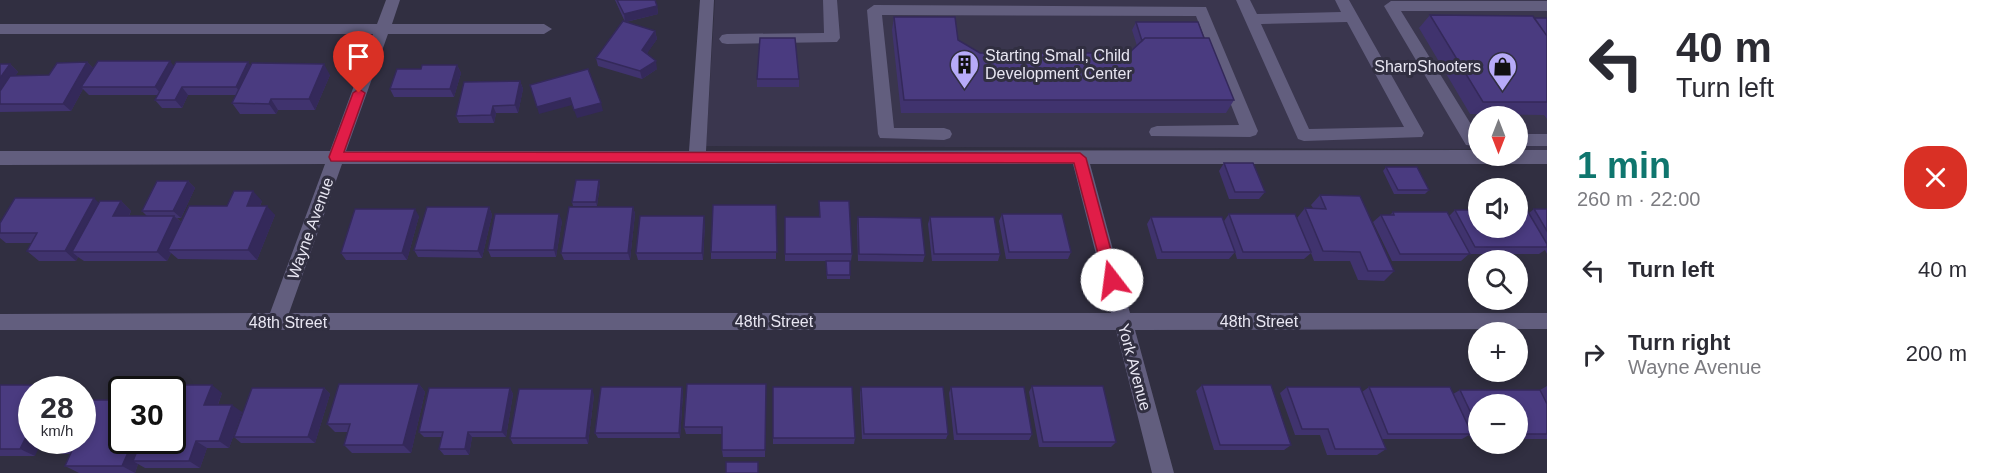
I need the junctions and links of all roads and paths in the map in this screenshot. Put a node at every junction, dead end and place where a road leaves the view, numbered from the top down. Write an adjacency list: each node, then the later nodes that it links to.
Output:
1 (393, 0): 12 (street, Wayne Avenue)
2 (707, 0): 27 (street)
3 (830, 0): 14 (street)
4 (1243, 0): 10 (street)
5 (1342, 0): 9 (street)
6 (1390, 3): 8 (street); 15 (street)
7 (1043, 5): 16 (street); 17 (street)
8 (1547, 6)
9 (1351, 17): 10 (street); 10 (street)
10 (1252, 19)
11 (0, 29): 12 (street)
12 (383, 29): 13 (street); 21 (street, Wayne Avenue)
13 (544, 29)
14 (727, 39)
15 (1468, 129)
16 (1157, 132)
17 (944, 134)
18 (1528, 140): 19 (street)
19 (1547, 140)
20 (1468, 143): 22 (street)
21 (336, 157): 26 (street); 27 (street); 32 (street, Wayne Avenue)
22 (1464, 157): 23 (street); 28 (street)
23 (1468, 157)
24 (1528, 157): 25 (street)
25 (1547, 157)
26 (0, 158)
27 (697, 158): 28 (street)
28 (1080, 158): 29 (street, York Avenue)
29 (1123, 321): 30 (street, 48th Street); 32 (street, 48th Street); 33 (street, York Avenue)
30 (1547, 321)
31 (0, 322): 32 (street, 48th Street)
32 (276, 322)
33 (1163, 473)

